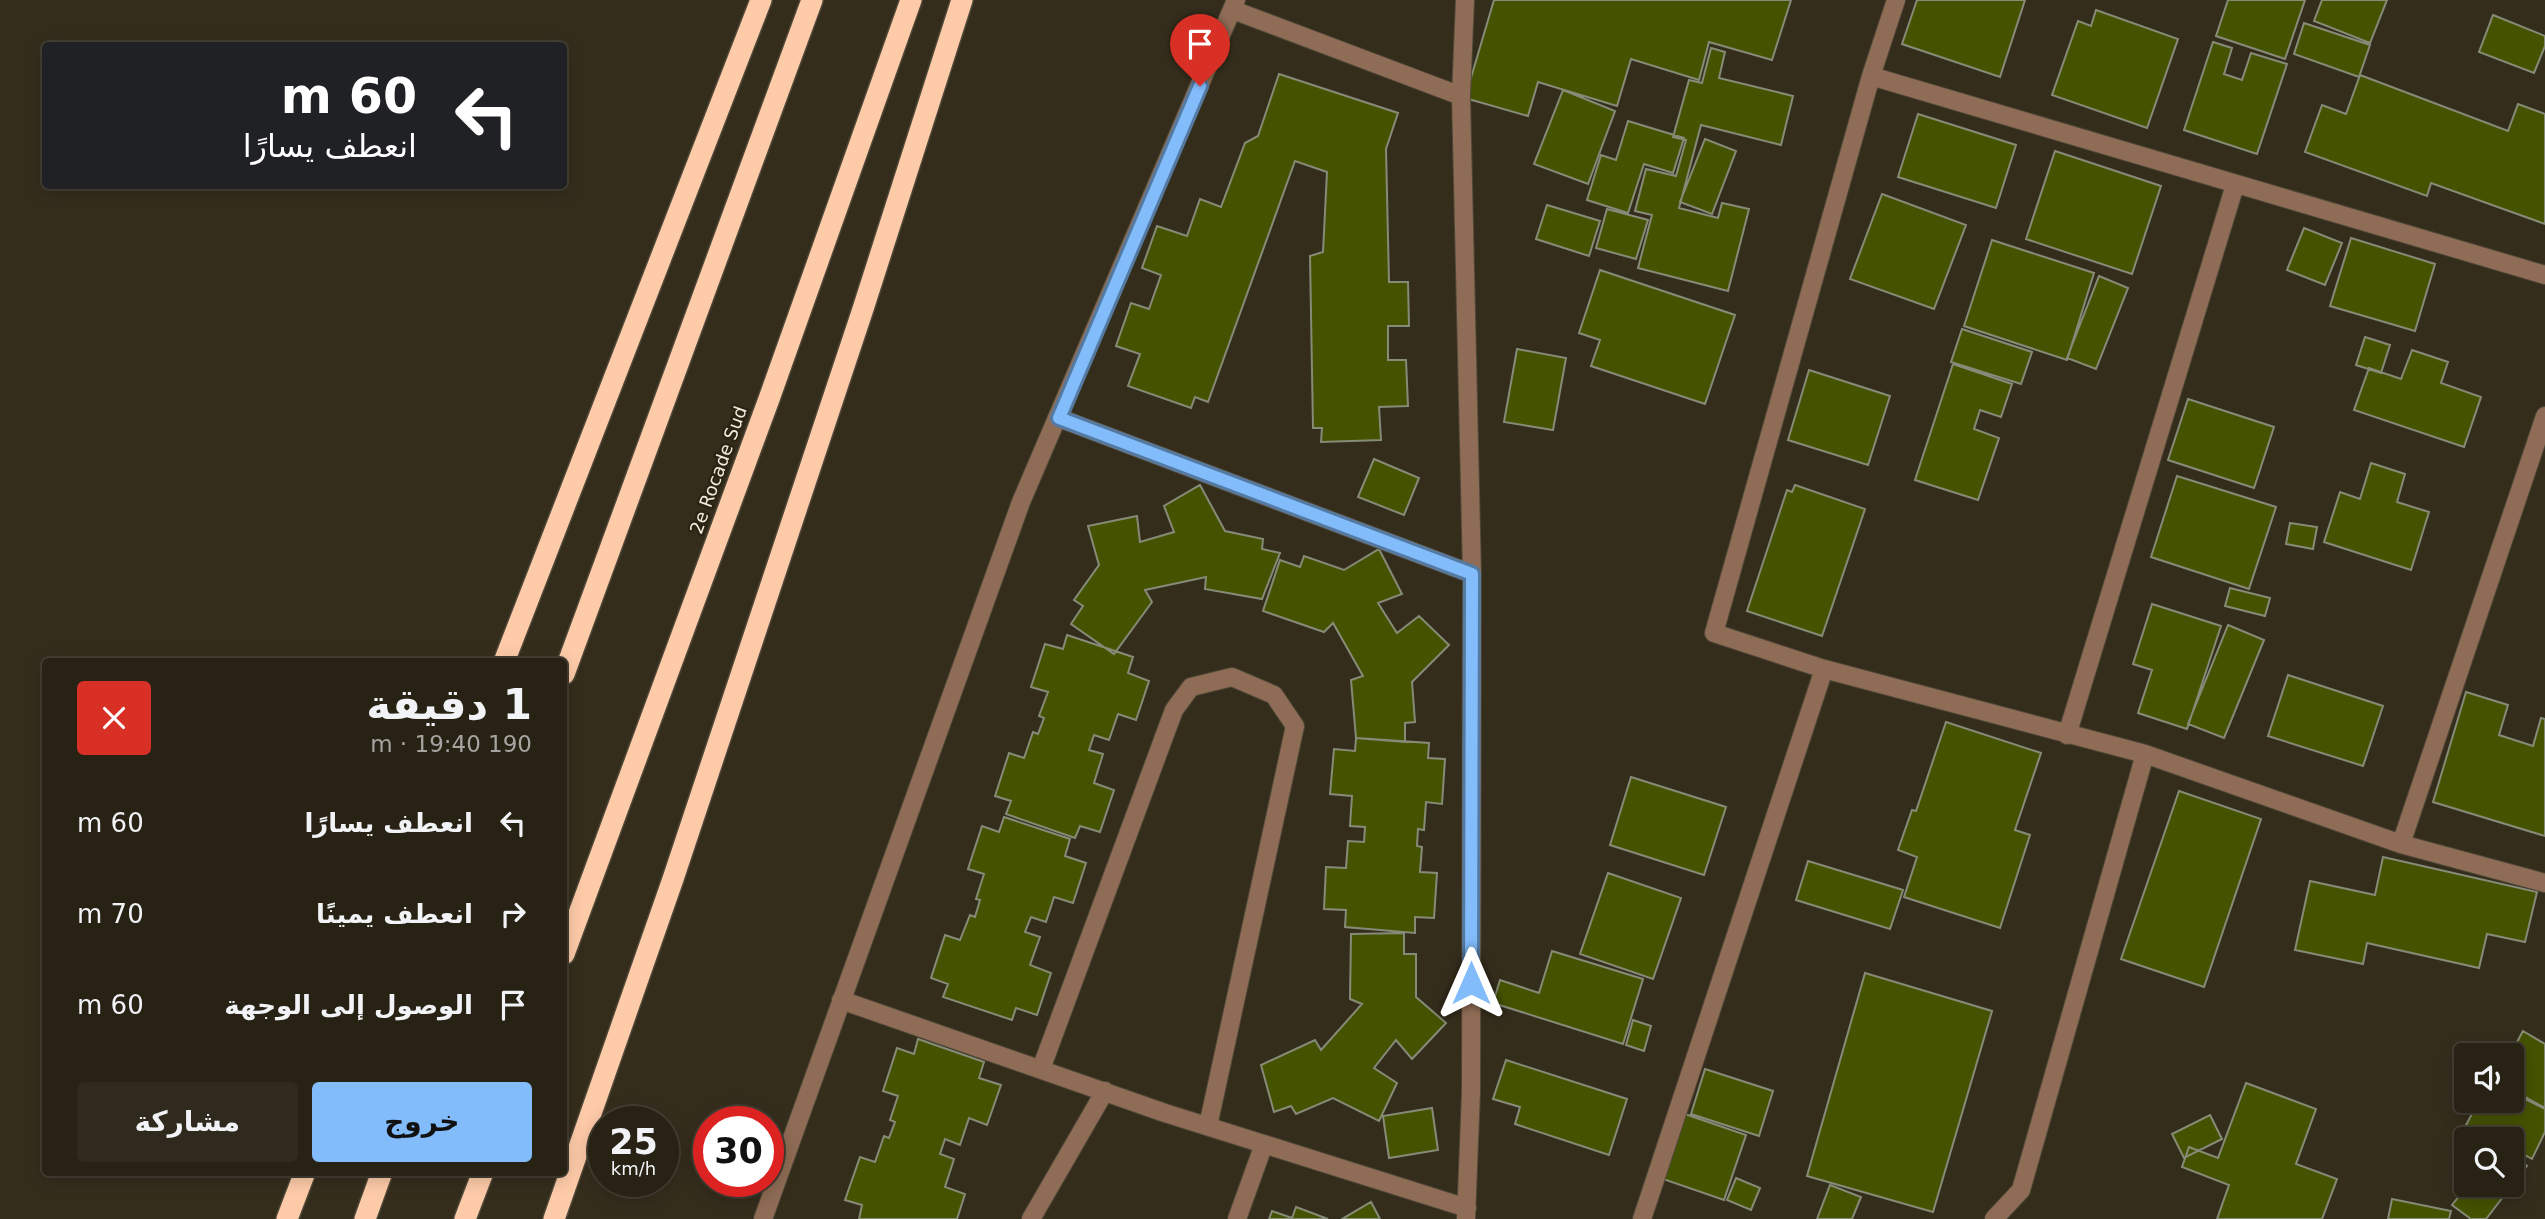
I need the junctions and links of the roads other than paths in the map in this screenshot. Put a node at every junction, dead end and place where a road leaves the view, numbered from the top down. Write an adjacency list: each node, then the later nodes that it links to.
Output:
1 (761, 0): 15 (highway)
2 (812, 0): 16 (highway)
3 (911, 0): 22 (highway, 2e Rocade Sud)
4 (962, 0): 35 (highway)
5 (1465, 0): 9 (street)
6 (1896, 0): 8 (street)
7 (1234, 5): 9 (street); 13 (street)
8 (1871, 76): 10 (street); 17 (street)
9 (1461, 96): 14 (street)
10 (2235, 185): 11 (street); 18 (street)
11 (2545, 275)
12 (2545, 416): 20 (street)
13 (1059, 418): 14 (street); 23 (street)
14 (1472, 574): 31 (street)
15 (506, 658)
16 (567, 666)
17 (1824, 669): 18 (street); 39 (street)
18 (2067, 735): 19 (street)
19 (2145, 754): 20 (street); 40 (street)
20 (2401, 844): 21 (street)
21 (2545, 883)
22 (567, 946)
23 (841, 1000): 24 (street); 36 (street)
24 (1041, 1069): 25 (street); 26 (street)
25 (1105, 1091): 26 (street); 37 (street)
26 (1208, 1126): 27 (street)
27 (1264, 1143): 31 (street); 38 (street)
28 (303, 1176): 32 (highway)
29 (381, 1176): 33 (highway)
30 (482, 1176): 34 (highway)
31 (1466, 1214)
32 (287, 1219)
33 (365, 1219)
34 (466, 1219)
35 (554, 1219)
36 (763, 1219)
37 (1031, 1219)
38 (1237, 1219)
39 (1642, 1219)
40 (1994, 1219)

